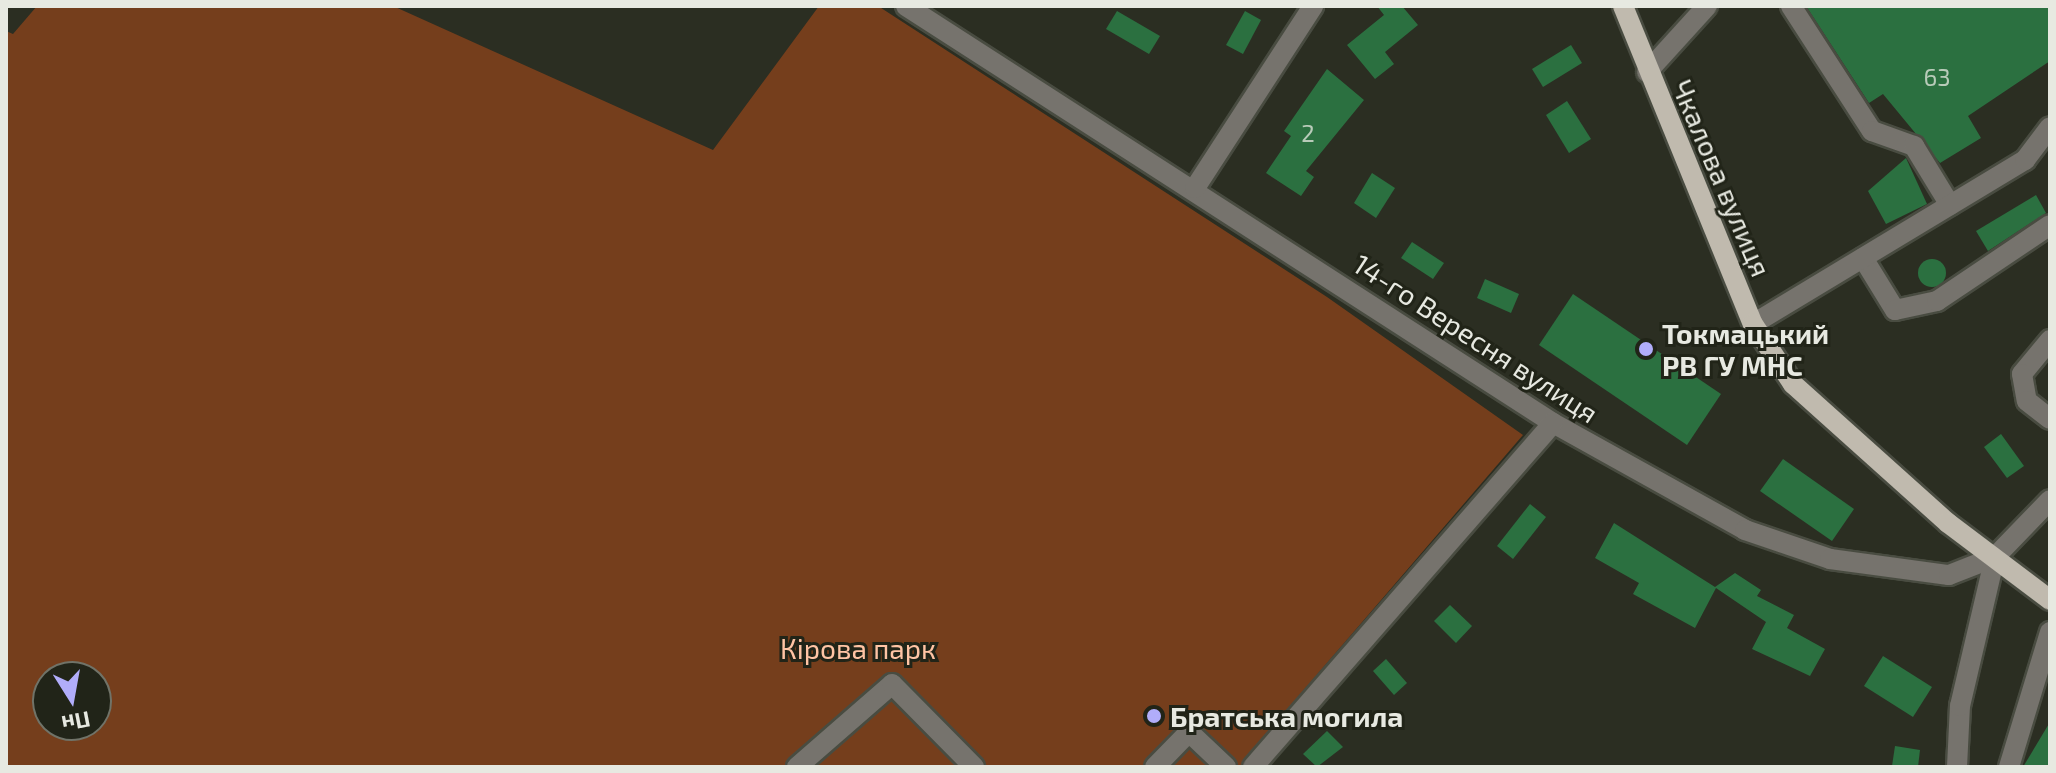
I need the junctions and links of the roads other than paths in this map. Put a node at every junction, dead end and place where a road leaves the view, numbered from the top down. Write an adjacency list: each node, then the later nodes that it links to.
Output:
1 (906, 6): 8 (street, 14-го Вересня вулиця)
2 (1313, 6): 8 (street)
3 (1623, 6): 6 (main road, Чкалова вулиця)
4 (1707, 6): 6 (street)
5 (1791, 6): 9 (street)
6 (1647, 72): 12 (main road, Чкалова вулиця)
7 (2050, 127): 9 (street)
8 (1195, 188): 15 (street, 14-го Вересня вулиця)
9 (1950, 205): 11 (street)
10 (2050, 225): 11 (street)
11 (1863, 258): 12 (street)
12 (1753, 324): 17 (main road, Чкалова вулиця)
13 (2050, 340): 14 (street)
14 (2050, 419)
15 (1553, 423): 17 (street, 14-го Вересня вулиця); 24 (street)
16 (2050, 500): 17 (street)
17 (1995, 557): 18 (main road); 25 (street)
18 (2050, 600)
19 (2050, 632): 26 (street)
20 (797, 767): 21 (street)
21 (974, 767)
22 (1155, 767): 23 (street)
23 (1226, 767)
24 (1253, 767)
25 (1957, 767)
26 (2009, 767)

